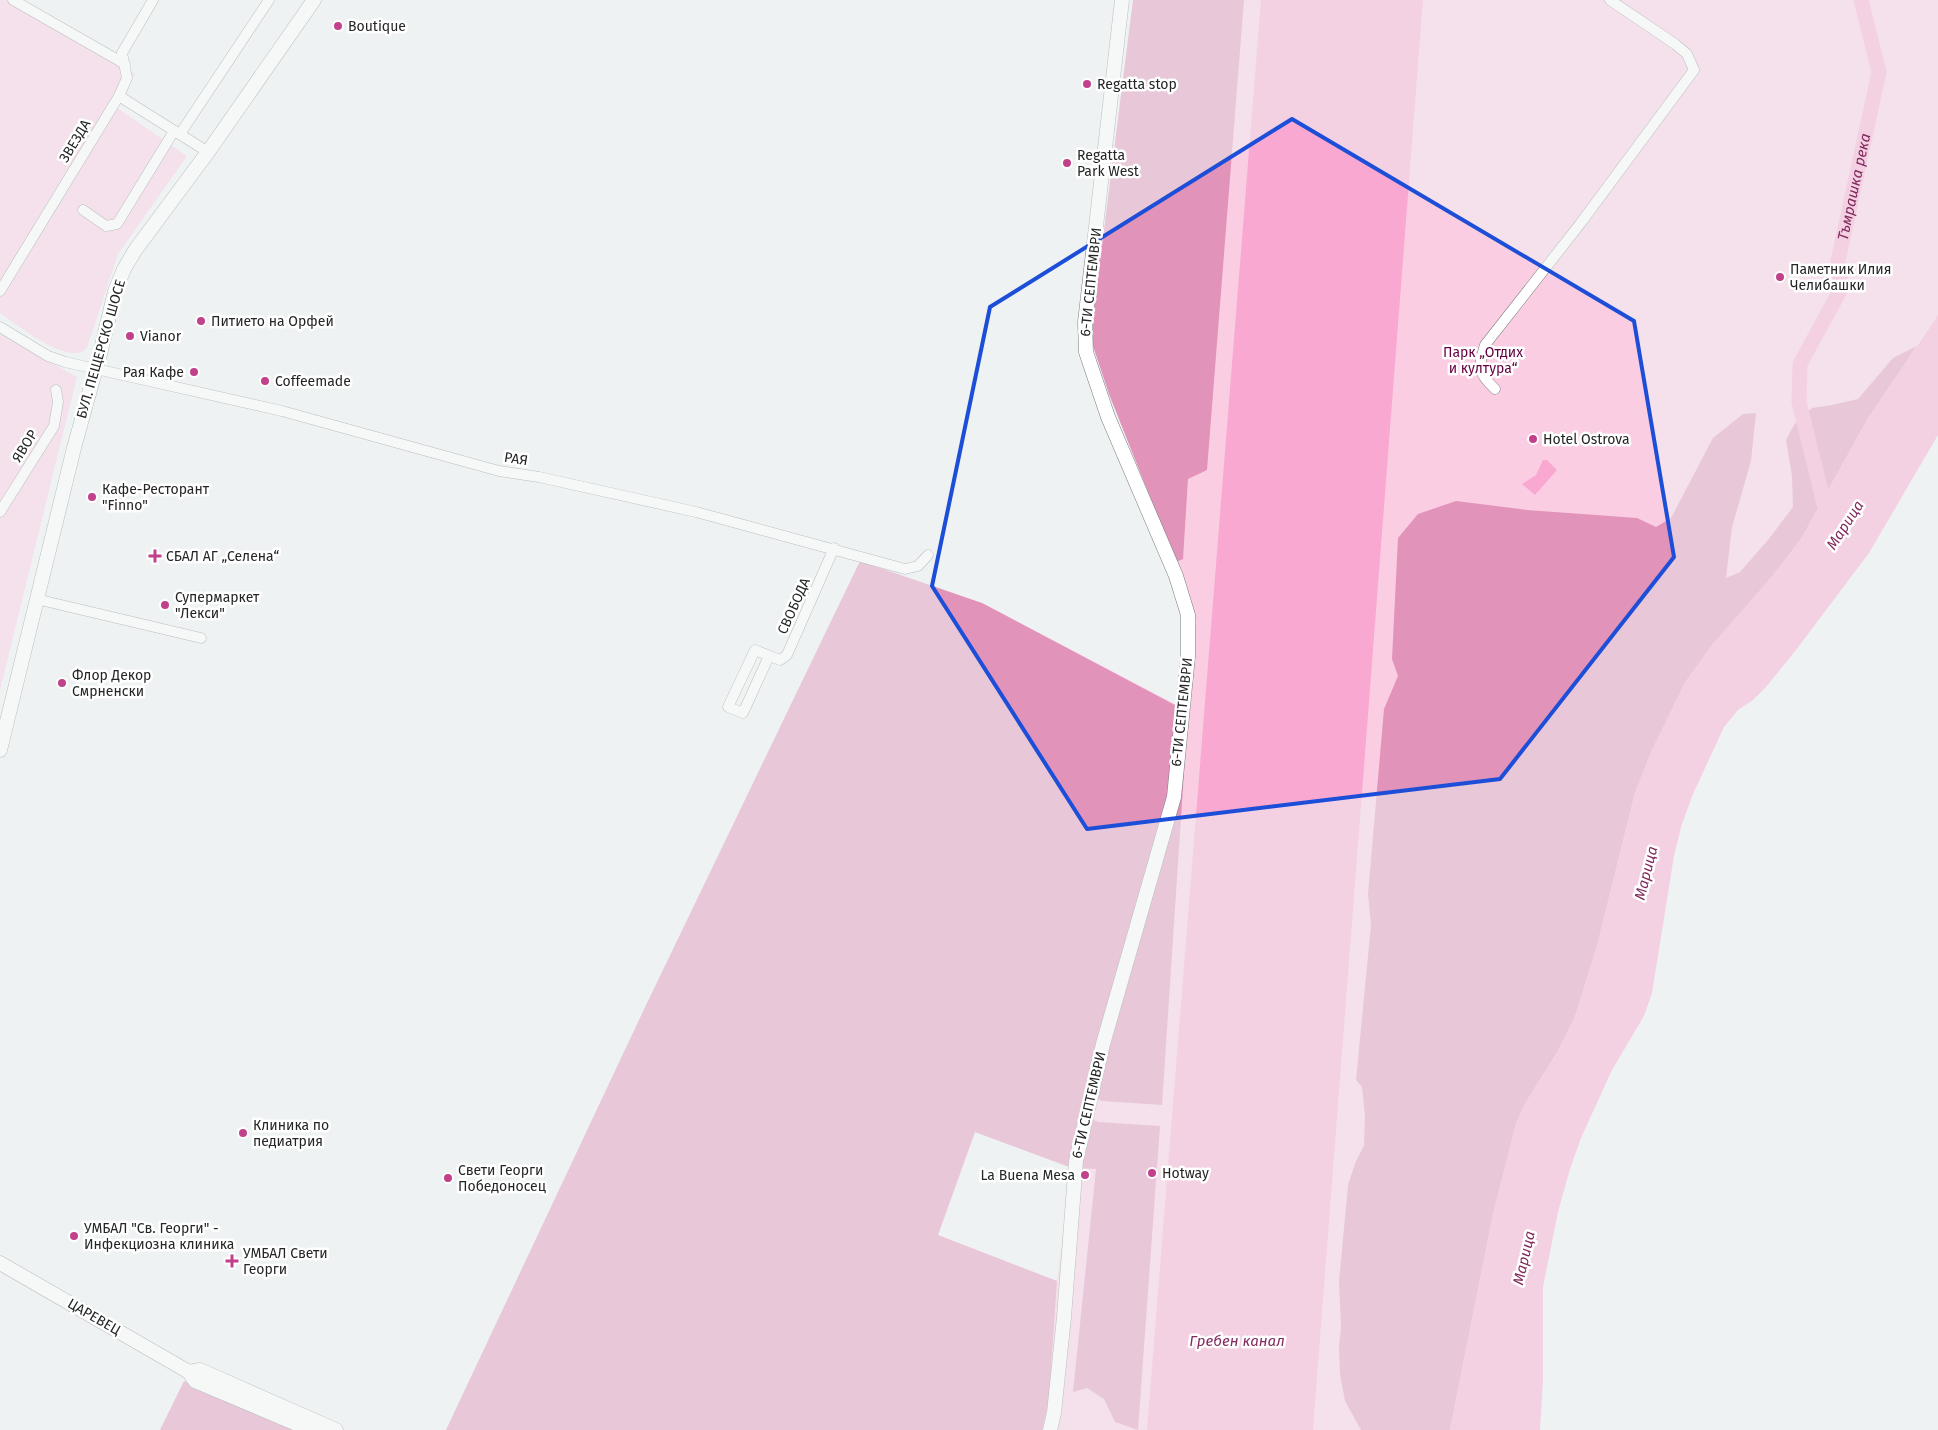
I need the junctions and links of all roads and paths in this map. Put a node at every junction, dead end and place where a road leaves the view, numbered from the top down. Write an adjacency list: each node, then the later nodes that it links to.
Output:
1 (13, 0): 7 (street)
2 (153, 0): 7 (street, ЗВЕЗДА)
3 (270, 0): 9 (street)
4 (314, 0): 10 (street, БУЛ. ПЕЩЕРСКО ШОСЕ)
5 (1122, 0): 29 (street, 6-ТИ СЕПТЕМВРИ)
6 (1610, 0): 15 (street)
7 (125, 64): 8 (street, ЗВЕЗДА)
8 (119, 96): 9 (street); 12 (street, ЗВЕЗДА)
9 (177, 133): 10 (street); 11 (street)
10 (208, 152): 14 (street, БУЛ. ПЕЩЕРСКО ШОСЕ)
11 (83, 210)
12 (0, 291)
13 (0, 327): 14 (street)
14 (96, 368): 18 (street, РАЯ); 20 (street, БУЛ. ПЕЩЕРСКО ШОСЕ)
15 (1496, 389)
16 (56, 390): 17 (street, ЯВОР)
17 (0, 512)
18 (834, 548): 19 (street, РАЯ); 22 (street, СВОБОДА)
19 (928, 555)
20 (36, 599): 21 (street); 23 (street, БУЛ. ПЕЩЕРСКО ШОСЕ)
21 (202, 638)
22 (769, 656): 22 (street, СВОБОДА)
23 (2, 731): 24 (street, БУЛ. ПЕЩЕРСКО ШОСЕ)
24 (0, 750)
25 (0, 1263): 26 (street, ЦАРЕВЕЦ)
26 (189, 1372): 27 (street, ЦАРЕВЕЦ); 28 (street, ЦАРЕВЕЦ)
27 (311, 1430)
28 (336, 1430)
29 (1050, 1430)

